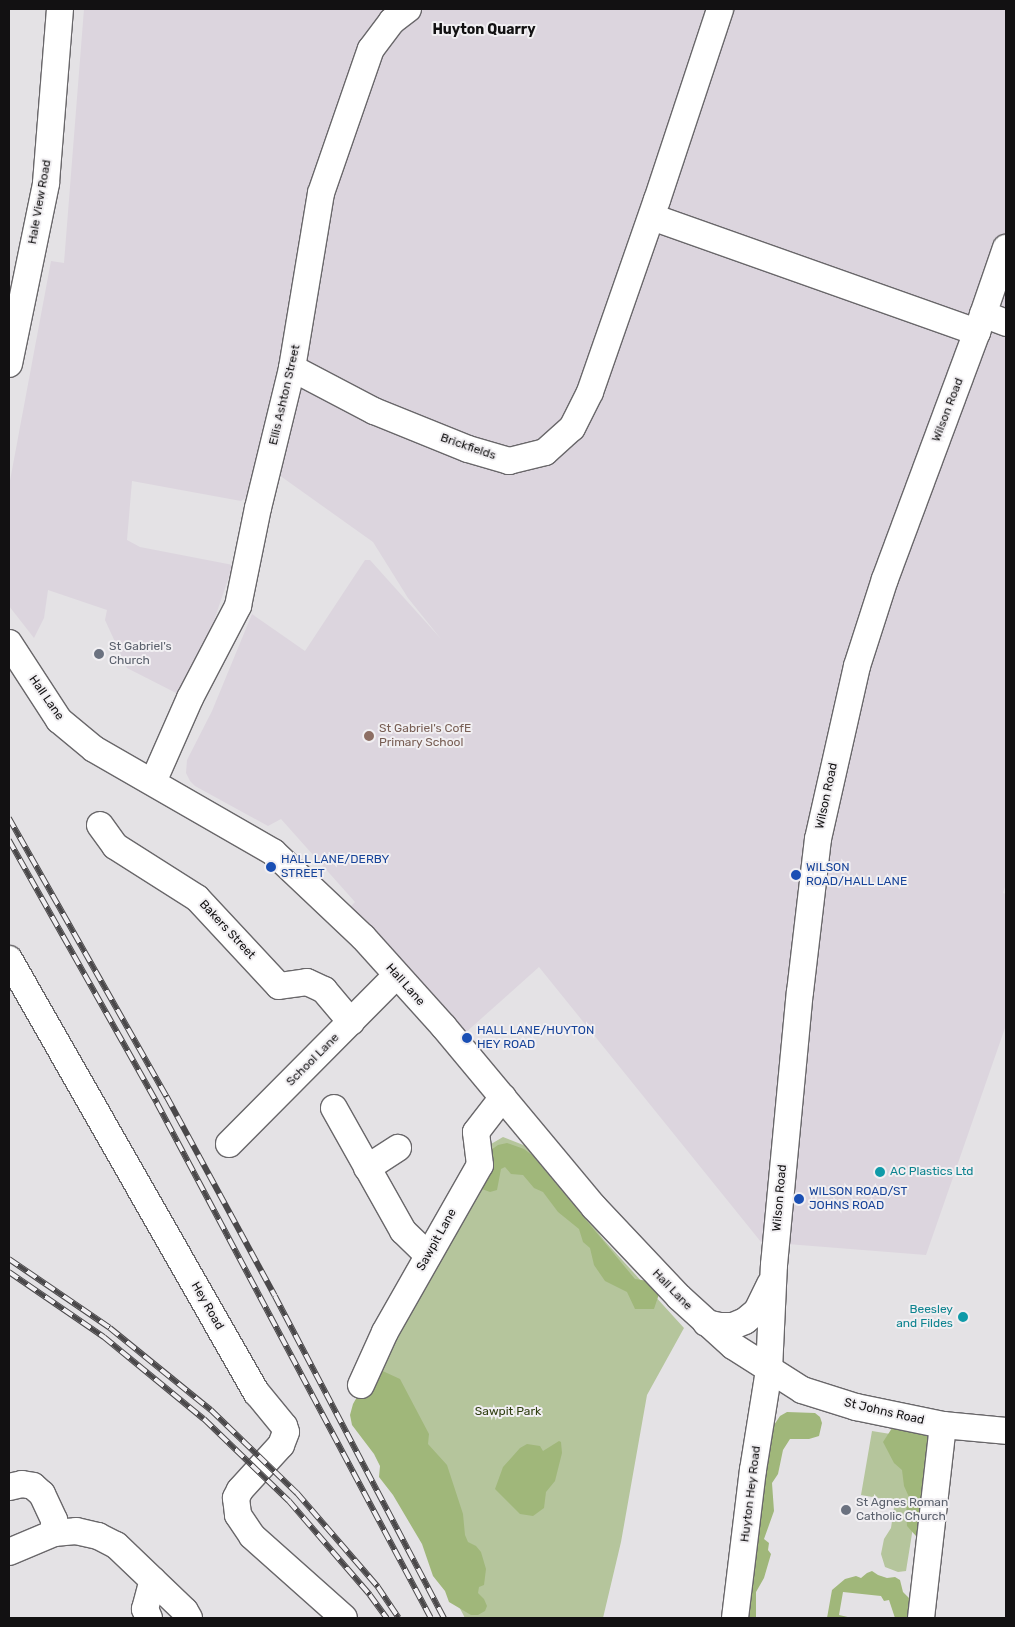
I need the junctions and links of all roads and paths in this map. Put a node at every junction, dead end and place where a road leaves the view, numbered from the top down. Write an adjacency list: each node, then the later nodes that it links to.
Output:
1 (60, 9): 7 (street, Hale View Road)
2 (408, 9): 8 (street, Ellis Ashton Street)
3 (720, 9): 4 (street, Brickfields)
4 (652, 217): 6 (street); 8 (street, Brickfields)
5 (1006, 248): 6 (street, Wilson Road)
6 (989, 323): 21 (street, Wilson Road)
7 (9, 364)
8 (292, 368): 10 (street, Ellis Ashton Street)
9 (11, 653): 10 (street, Hall Lane)
10 (153, 782): 13 (street, Hall Lane)
11 (100, 825): 14 (street, Bakers Street)
12 (9, 959): 33 (street, Hey Road)
13 (396, 976): 14 (street, School Lane); 15 (street, Hall Lane)
14 (351, 1022): 17 (street, School Lane)
15 (503, 1097): 20 (street, Sawpit Lane); 22 (street, Hall Lane)
16 (334, 1108): 19 (street)
17 (229, 1144)
18 (398, 1148): 19 (street)
19 (366, 1168): 20 (street)
20 (428, 1255): 24 (street, Sawpit Lane)
21 (774, 1274): 22 (street); 23 (street, Wilson Road)
22 (706, 1324): 23 (street, Hall Lane)
23 (769, 1370): 25 (street, St Johns Road); 34 (street, Huyton Hey Road)
24 (361, 1384)
25 (944, 1425): 26 (street, St Johns Road); 35 (street)
26 (1006, 1431)
27 (9, 1487): 28 (street)
28 (54, 1533): 29 (street); 30 (street)
29 (9, 1552)
30 (153, 1580): 31 (street); 32 (street)
31 (187, 1615)
32 (149, 1618)
33 (344, 1618)
34 (735, 1618)
35 (921, 1618)

